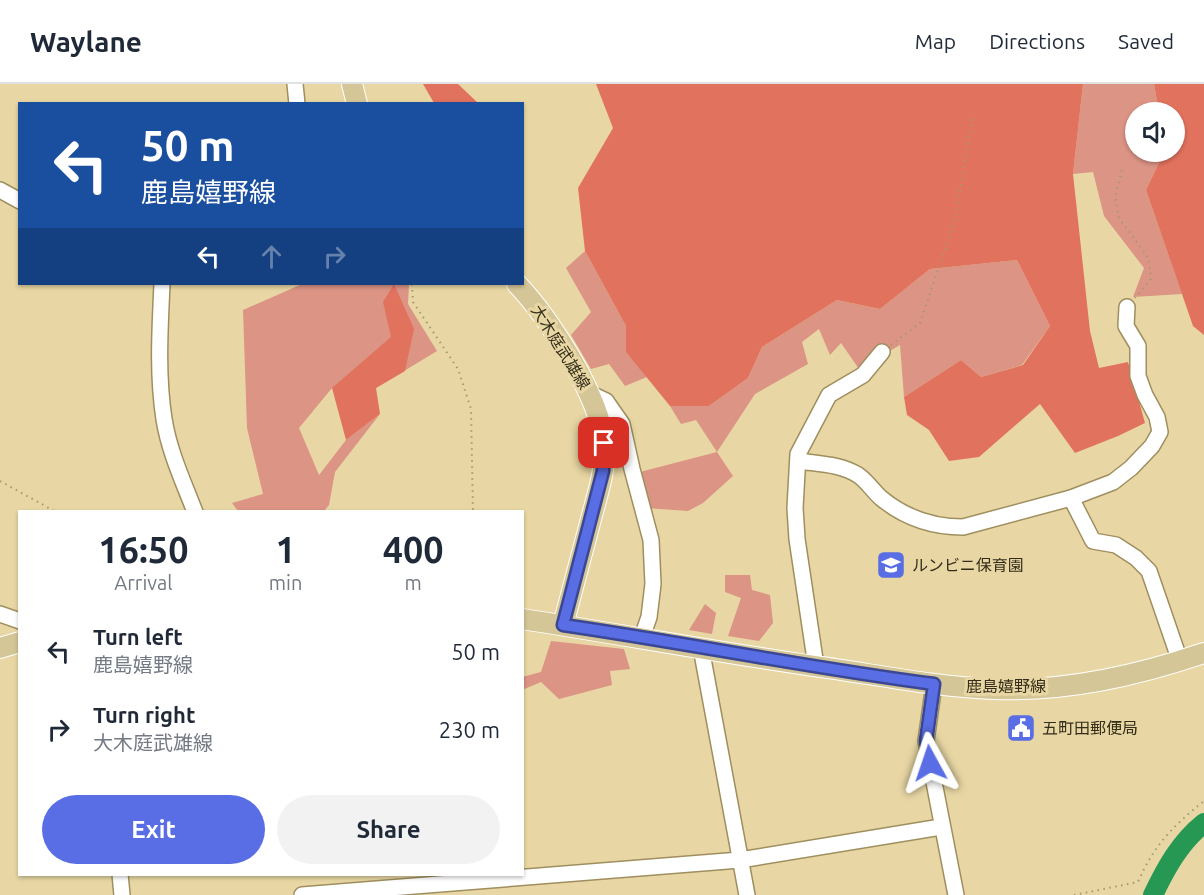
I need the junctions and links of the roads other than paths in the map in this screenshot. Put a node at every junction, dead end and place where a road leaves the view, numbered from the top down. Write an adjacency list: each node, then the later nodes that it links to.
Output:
1 (295, 84): 3 (street)
2 (352, 84): 4 (main road)
3 (297, 102)
4 (356, 102)
5 (0, 190): 6 (street)
6 (18, 200)
7 (162, 285): 14 (street)
8 (518, 285): 11 (main road, 大木庭武雄線)
9 (1127, 307): 13 (street)
10 (882, 352): 12 (street)
11 (589, 393): 18 (main road, 大木庭武雄線); 19 (street)
12 (799, 462): 13 (street); 25 (street)
13 (1071, 498): 24 (street)
14 (194, 510)
15 (0, 614): 17 (street)
16 (524, 619): 18 (main road, 鹿島嬉野線)
17 (18, 620)
18 (563, 625): 19 (main road, 鹿島嬉野線)
19 (642, 637): 22 (main road, 鹿島嬉野線)
20 (18, 643): 21 (main road)
21 (0, 648)
22 (701, 648): 25 (main road, 鹿島嬉野線); 28 (street)
23 (1204, 653): 24 (main road, 鹿島嬉野線)
24 (1180, 661): 26 (main road, 鹿島嬉野線)
25 (816, 666): 26 (main road, 鹿島嬉野線)
26 (934, 684): 27 (street)
27 (941, 827): 28 (street); 33 (street)
28 (740, 860): 31 (street); 32 (street)
29 (120, 876): 30 (street)
30 (122, 895)
31 (302, 895)
32 (747, 895)
33 (956, 895)

